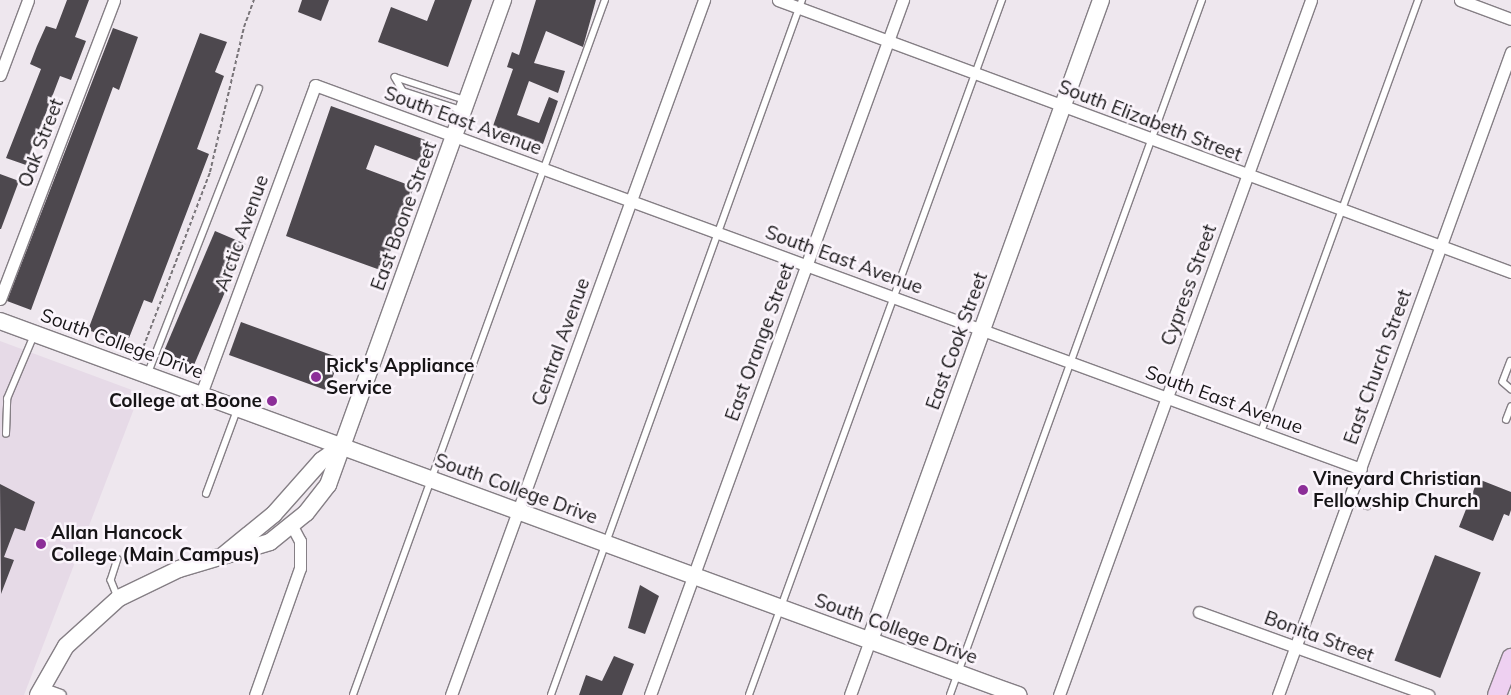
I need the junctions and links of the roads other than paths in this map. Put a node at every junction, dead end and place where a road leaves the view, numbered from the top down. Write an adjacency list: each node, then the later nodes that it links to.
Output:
1 (28, 0): 19 (street)
2 (114, 0): 37 (street, Oak Street)
3 (503, 0): 24 (street, East Boone Street)
4 (605, 0): 28 (lane)
5 (704, 0): 30 (street, Central Avenue)
6 (778, 0): 14 (street, South Elizabeth Street)
7 (903, 0): 16 (street, East Orange Street)
8 (1002, 0): 18 (lane)
9 (1101, 0): 25 (street, East Cook Street)
10 (1202, 0): 27 (lane)
11 (1311, 0): 29 (street, Cypress Street)
12 (1418, 0): 31 (lane)
13 (1460, 0): 15 (street)
14 (801, 4): 16 (street, South Elizabeth Street); 32 (lane)
15 (1511, 19)
16 (888, 41): 18 (street, South Elizabeth Street); 34 (street, East Orange Street)
17 (1511, 52): 33 (street, East Church Street)
18 (975, 74): 25 (street, South Elizabeth Street); 36 (lane)
19 (0, 75)
20 (315, 84): 26 (street, South East Avenue); 45 (street, Arctic Avenue)
21 (421, 85): 23 (lane); 23 (lane); 24 (lane)
22 (259, 89): 43 (lane)
23 (418, 96): 24 (lane)
24 (465, 106): 26 (street, East Boone Street)
25 (1063, 107): 27 (street, South Elizabeth Street); 39 (street, East Cook Street)
26 (454, 136): 28 (street, South East Avenue); 52 (street, East Boone Street)
27 (1152, 140): 29 (street, South Elizabeth Street); 42 (lane)
28 (544, 169): 30 (street, South East Avenue); 54 (lane)
29 (1247, 176): 31 (street, South Elizabeth Street); 46 (street, Cypress Street)
30 (631, 201): 32 (street, South East Avenue); 58 (street, Central Avenue)
31 (1342, 211): 33 (street, South Elizabeth Street); 50 (lane)
32 (718, 233): 34 (street, South East Avenue); 60 (lane)
33 (1440, 248): 35 (street, South Elizabeth Street); 53 (street, East Church Street)
34 (806, 265): 36 (street, South East Avenue); 63 (street, East Orange Street)
35 (1511, 272)
36 (894, 297): 39 (street, South East Avenue); 65 (lane)
37 (0, 299)
38 (0, 321): 40 (street, South College Drive)
39 (982, 330): 42 (street, South East Avenue); 67 (street, East Cook Street)
40 (35, 334): 43 (street, South College Drive); 51 (lane)
41 (1511, 361): 44 (lane)
42 (1071, 362): 46 (street, South East Avenue); 70 (lane)
43 (147, 375): 45 (street, South College Drive)
44 (1511, 389)
45 (202, 394): 48 (street, South College Drive)
46 (1166, 397): 50 (street, South East Avenue); 83 (street, Cypress Street)
47 (1511, 407): 49 (lane)
48 (238, 408): 52 (street, South College Drive); 55 (lane)
49 (1506, 420)
50 (1261, 432): 53 (street, South East Avenue)
51 (6, 434)
52 (342, 446): 54 (street, South College Drive); 59 (street, East Boone Street); 61 (street)
53 (1360, 469): 56 (street, East Church Street)
54 (432, 479): 58 (street, South College Drive); 75 (lane)
55 (206, 494)
56 (1349, 500): 57 (lane); 68 (street, East Church Street)
57 (1367, 506)
58 (518, 511): 60 (street, South College Drive); 76 (street, Central Avenue)
59 (292, 526): 61 (street, East Boone Street); 74 (street)
60 (606, 543): 63 (street, South College Drive); 77 (lane)
61 (225, 554): 64 (street)
62 (118, 559): 64 (lane)
63 (694, 575): 65 (street, South College Drive); 78 (street, East Orange Street)
64 (118, 598): 72 (street)
65 (781, 608): 67 (street, South College Drive); 79 (lane)
66 (1199, 612): 68 (street, Bonita Street)
67 (870, 640): 70 (street, South College Drive); 80 (street, East Cook Street)
68 (1296, 647): 84 (street, East Church Street); 85 (street, Bonita Street)
69 (1511, 658): 71 (main road)
70 (958, 673): 81 (lane); 82 (street, South College Drive)
71 (1503, 689)
72 (40, 691): 73 (street)
73 (60, 695)
74 (255, 695)
75 (353, 695)
76 (451, 695)
77 (551, 695)
78 (650, 695)
79 (749, 695)
80 (850, 695)
81 (950, 695)
82 (1018, 695)
83 (1058, 695)
84 (1278, 695)
85 (1428, 695)

